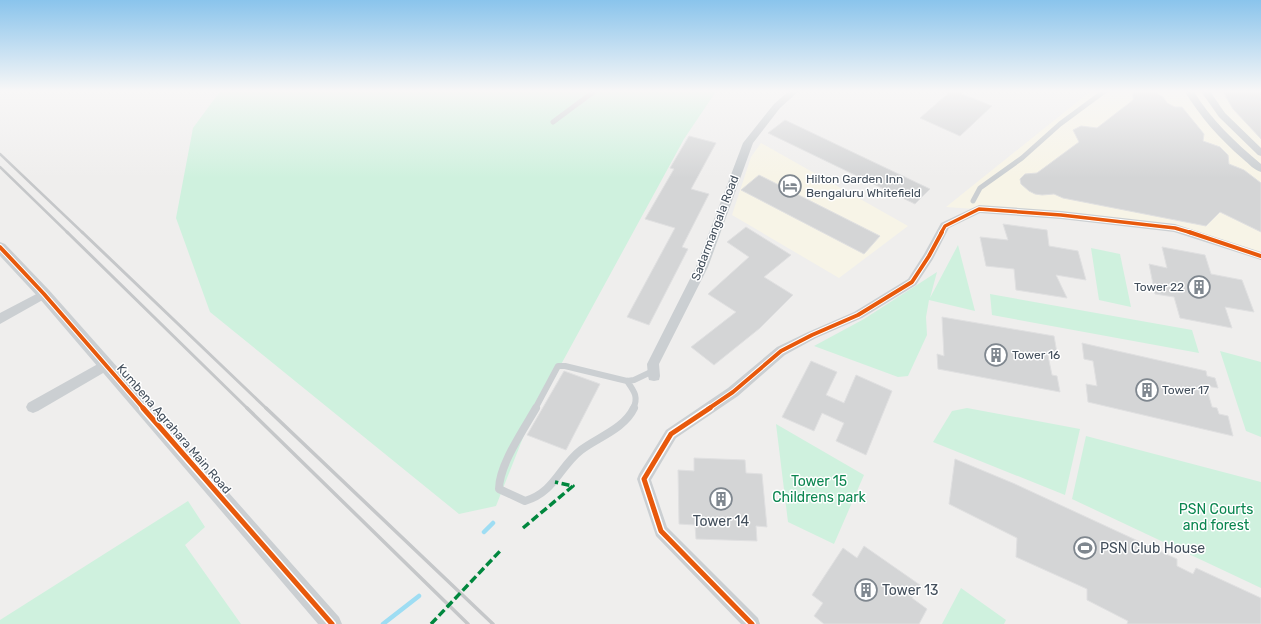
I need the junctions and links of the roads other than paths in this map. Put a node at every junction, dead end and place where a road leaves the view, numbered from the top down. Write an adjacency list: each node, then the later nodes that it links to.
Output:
1 (557, 119): 6 (lane)
2 (766, 119): 16 (street, Sadarmangala Road)
3 (1067, 119): 10 (lane)
4 (1208, 119): 8 (street)
5 (1226, 119): 7 (street)
6 (553, 122)
7 (1261, 154): 8 (street)
8 (1245, 157): 9 (street)
9 (1261, 169)
10 (973, 201)
11 (0, 248): 13 (street, Kumbena Agrahara Main Road)
12 (1261, 256): 20 (street)
13 (44, 294): 14 (street); 15 (street, Kumbena Agrahara Main Road)
14 (0, 319)
15 (105, 364): 18 (street); 19 (street, Kumbena Agrahara Main Road)
16 (653, 374): 17 (lane)
17 (627, 381): 17 (lane)
18 (33, 408)
19 (332, 624)
20 (752, 624)

